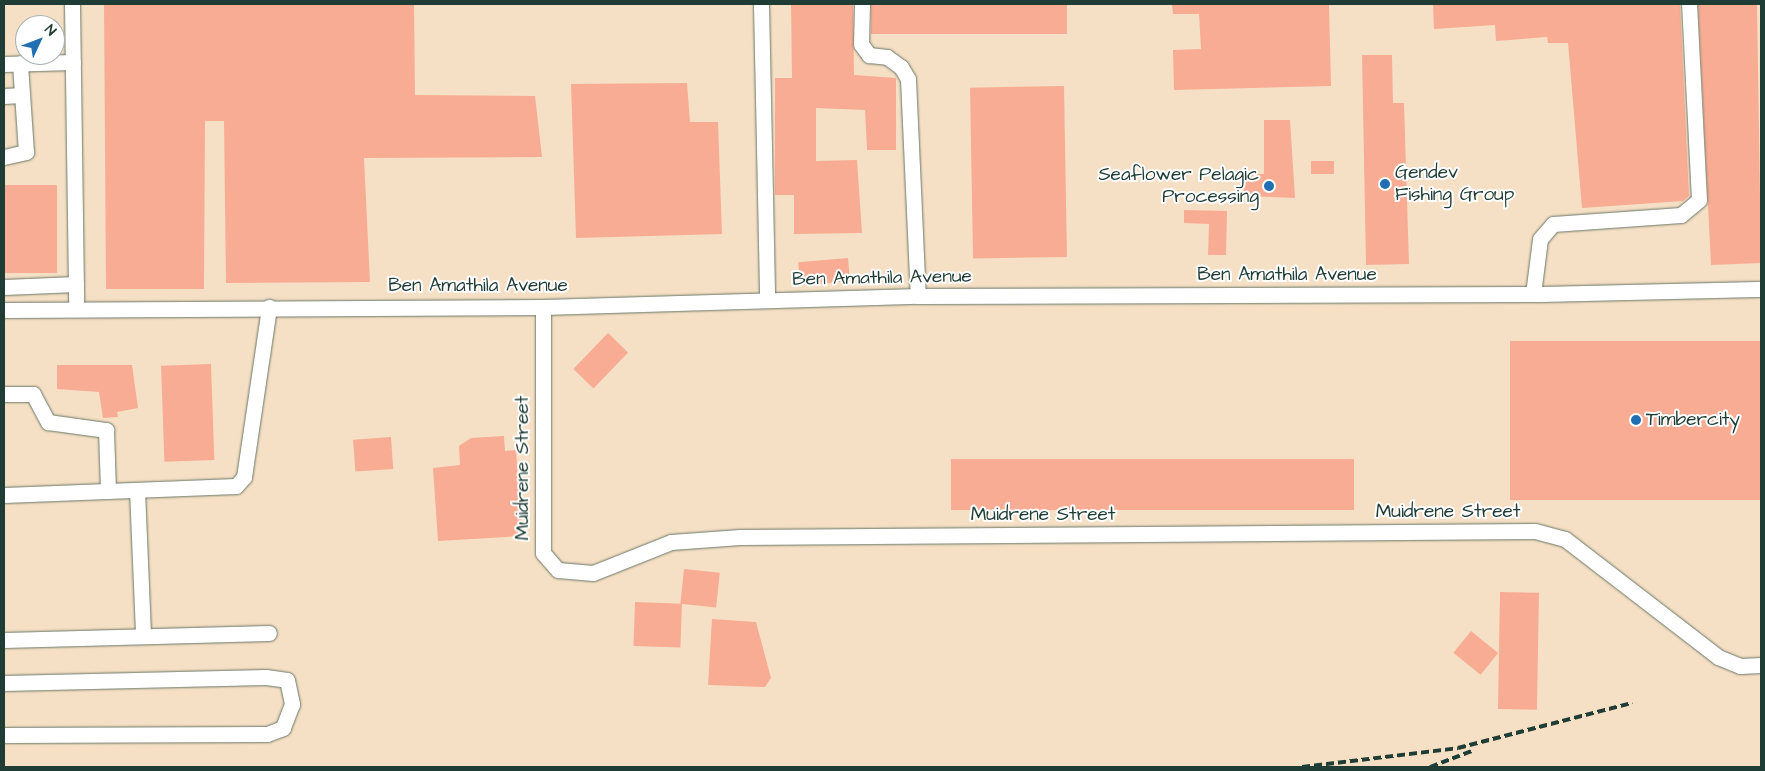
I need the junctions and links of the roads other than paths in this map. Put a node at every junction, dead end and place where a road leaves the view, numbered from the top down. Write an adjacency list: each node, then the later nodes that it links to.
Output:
1 (72, 4): 6 (street)
2 (762, 4): 16 (street)
3 (862, 4): 15 (street)
4 (1688, 4): 14 (street)
5 (65, 62): 6 (street)
6 (73, 62): 11 (street)
7 (20, 65): 8 (street)
8 (22, 95): 9 (street); 10 (street)
9 (4, 96)
10 (4, 157)
11 (76, 284): 12 (street); 19 (street)
12 (4, 287)
13 (1761, 289): 14 (street, Ben Amathila Avenue)
14 (1533, 294): 15 (street, Ben Amathila Avenue)
15 (918, 296): 16 (street, Ben Amathila Avenue)
16 (767, 300): 18 (street, Ben Amathila Avenue)
17 (269, 307): 18 (street, Ben Amathila Avenue); 19 (street, Ben Amathila Avenue); 22 (street)
18 (543, 307): 28 (street, Muidrene Street)
19 (76, 308): 20 (street, Ben Amathila Avenue)
20 (4, 310)
21 (4, 394): 23 (street)
22 (137, 490): 23 (street); 26 (street)
23 (108, 491): 24 (street)
24 (4, 495)
25 (269, 633): 26 (street)
26 (143, 636): 27 (street)
27 (4, 640)
28 (1761, 665)
29 (4, 683): 30 (street)
30 (4, 735)

